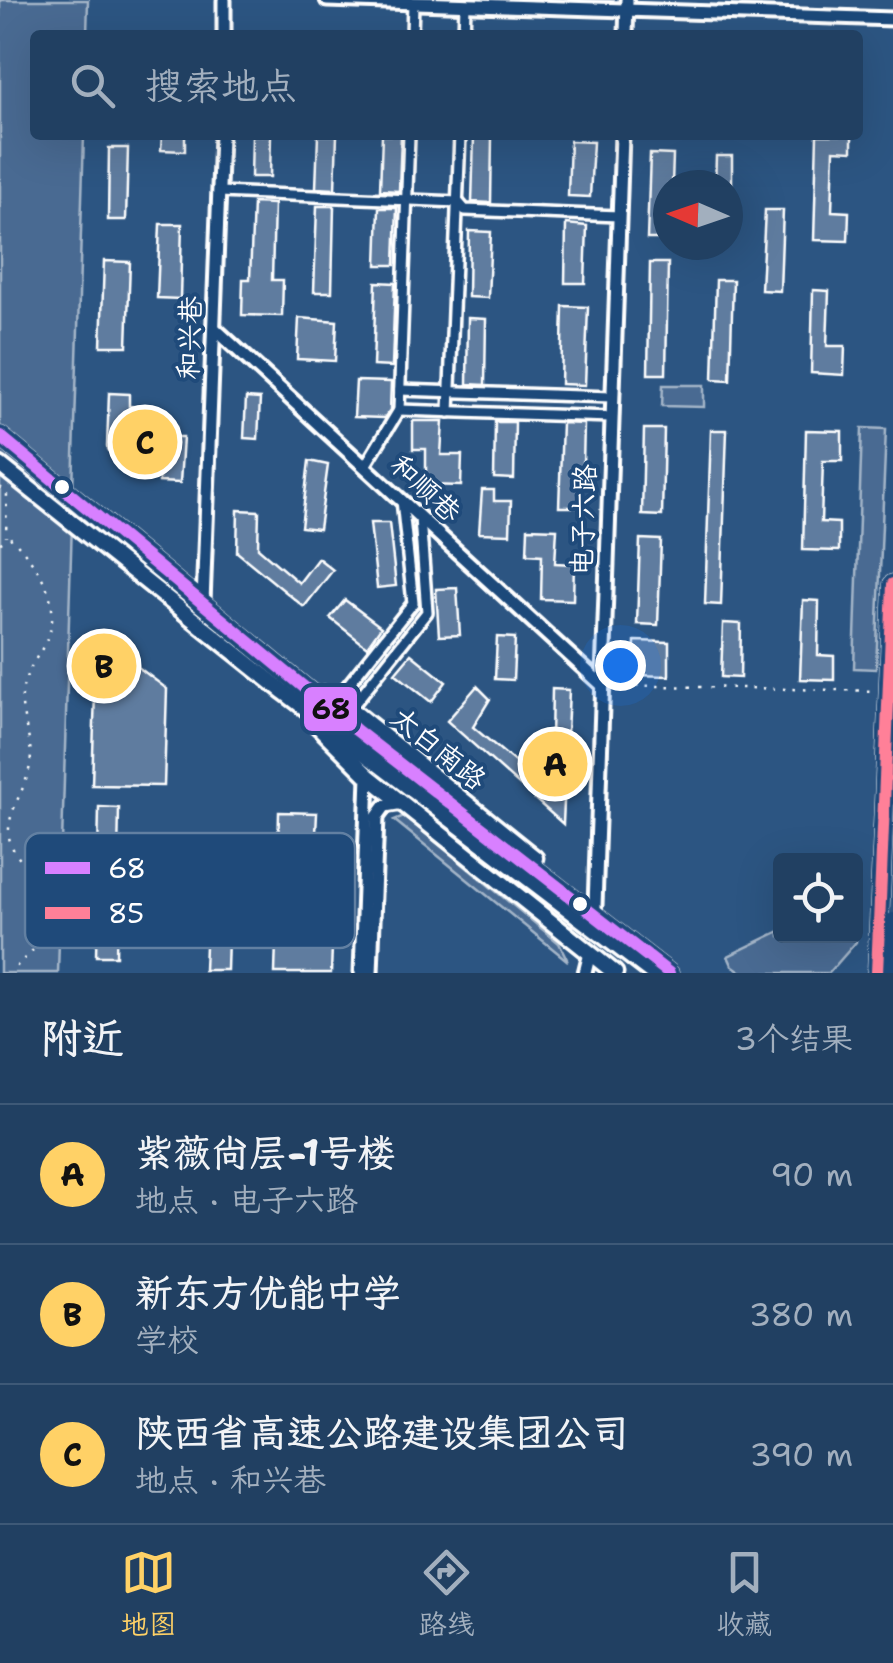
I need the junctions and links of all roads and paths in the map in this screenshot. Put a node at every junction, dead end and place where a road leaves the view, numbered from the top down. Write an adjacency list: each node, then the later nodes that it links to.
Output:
1 (224, 0): 7 (street)
2 (327, 0): 3 (street)
3 (413, 3): 4 (street); 8 (street)
4 (466, 5): 5 (street); 9 (street)
5 (627, 5): 6 (street); 10 (street)
6 (893, 19)
7 (224, 30)
8 (412, 30)
9 (464, 30)
10 (626, 30)
11 (221, 140): 15 (street, 和兴巷)
12 (409, 140): 16 (street)
13 (460, 140): 17 (street)
14 (622, 140): 18 (street, 电子六路)
15 (219, 192): 16 (street); 19 (street, 和兴巷)
16 (407, 200): 17 (street); 20 (street)
17 (458, 202): 18 (street); 21 (street)
18 (619, 216): 22 (street, 电子六路)
19 (214, 328): 28 (street, 和顺巷); 35 (street, 和兴巷)
20 (400, 390): 21 (street); 23 (street)
21 (450, 392): 22 (street); 24 (street)
22 (612, 397): 25 (street, 电子六路)
23 (399, 410): 24 (street); 28 (street)
24 (449, 412): 25 (street)
25 (612, 417): 37 (street, 电子六路)
26 (0, 436): 35 (main road, 太白南路)
27 (0, 465): 39 (main road, 太白南路)
28 (365, 466): 30 (street, 和顺巷)
29 (0, 487): 32 (path)
30 (402, 500): 31 (street, 和顺巷); 40 (street)
31 (420, 516): 37 (street, 和顺巷); 41 (street)
32 (6, 539): 33 (path); 45 (path)
33 (0, 543)
34 (893, 584): 38 (main road)
35 (204, 603): 36 (main road, 太白南路)
36 (300, 682): 40 (main road, 太白南路); 42 (main road, 太白南路)
37 (602, 684): 38 (path); 46 (street, 电子六路)
38 (888, 691): 50 (main road)
39 (284, 692): 42 (main road, 太白南路); 43 (main road, 太白南路)
40 (335, 701): 41 (main road, 太白南路)
41 (350, 709): 46 (main road, 太白南路)
42 (352, 735): 56 (main road, 太白南路); 57 (main road, 太白南路)
43 (368, 776): 44 (main road, 太白南路); 52 (street)
44 (404, 803): 49 (main road, 太白南路); 53 (street)
45 (25, 867)
46 (596, 906): 58 (main road, 太白南路)
47 (893, 920): 60 (main road, bridge)
48 (34, 948): 51 (path)
49 (590, 953): 54 (street); 55 (main road, 太白南路)
50 (885, 954): 59 (main road)
51 (15, 973)
52 (361, 973)
53 (370, 973)
54 (585, 973)
55 (615, 973)
56 (652, 973)
57 (668, 973)
58 (681, 973)
59 (877, 973)
60 (891, 973)

